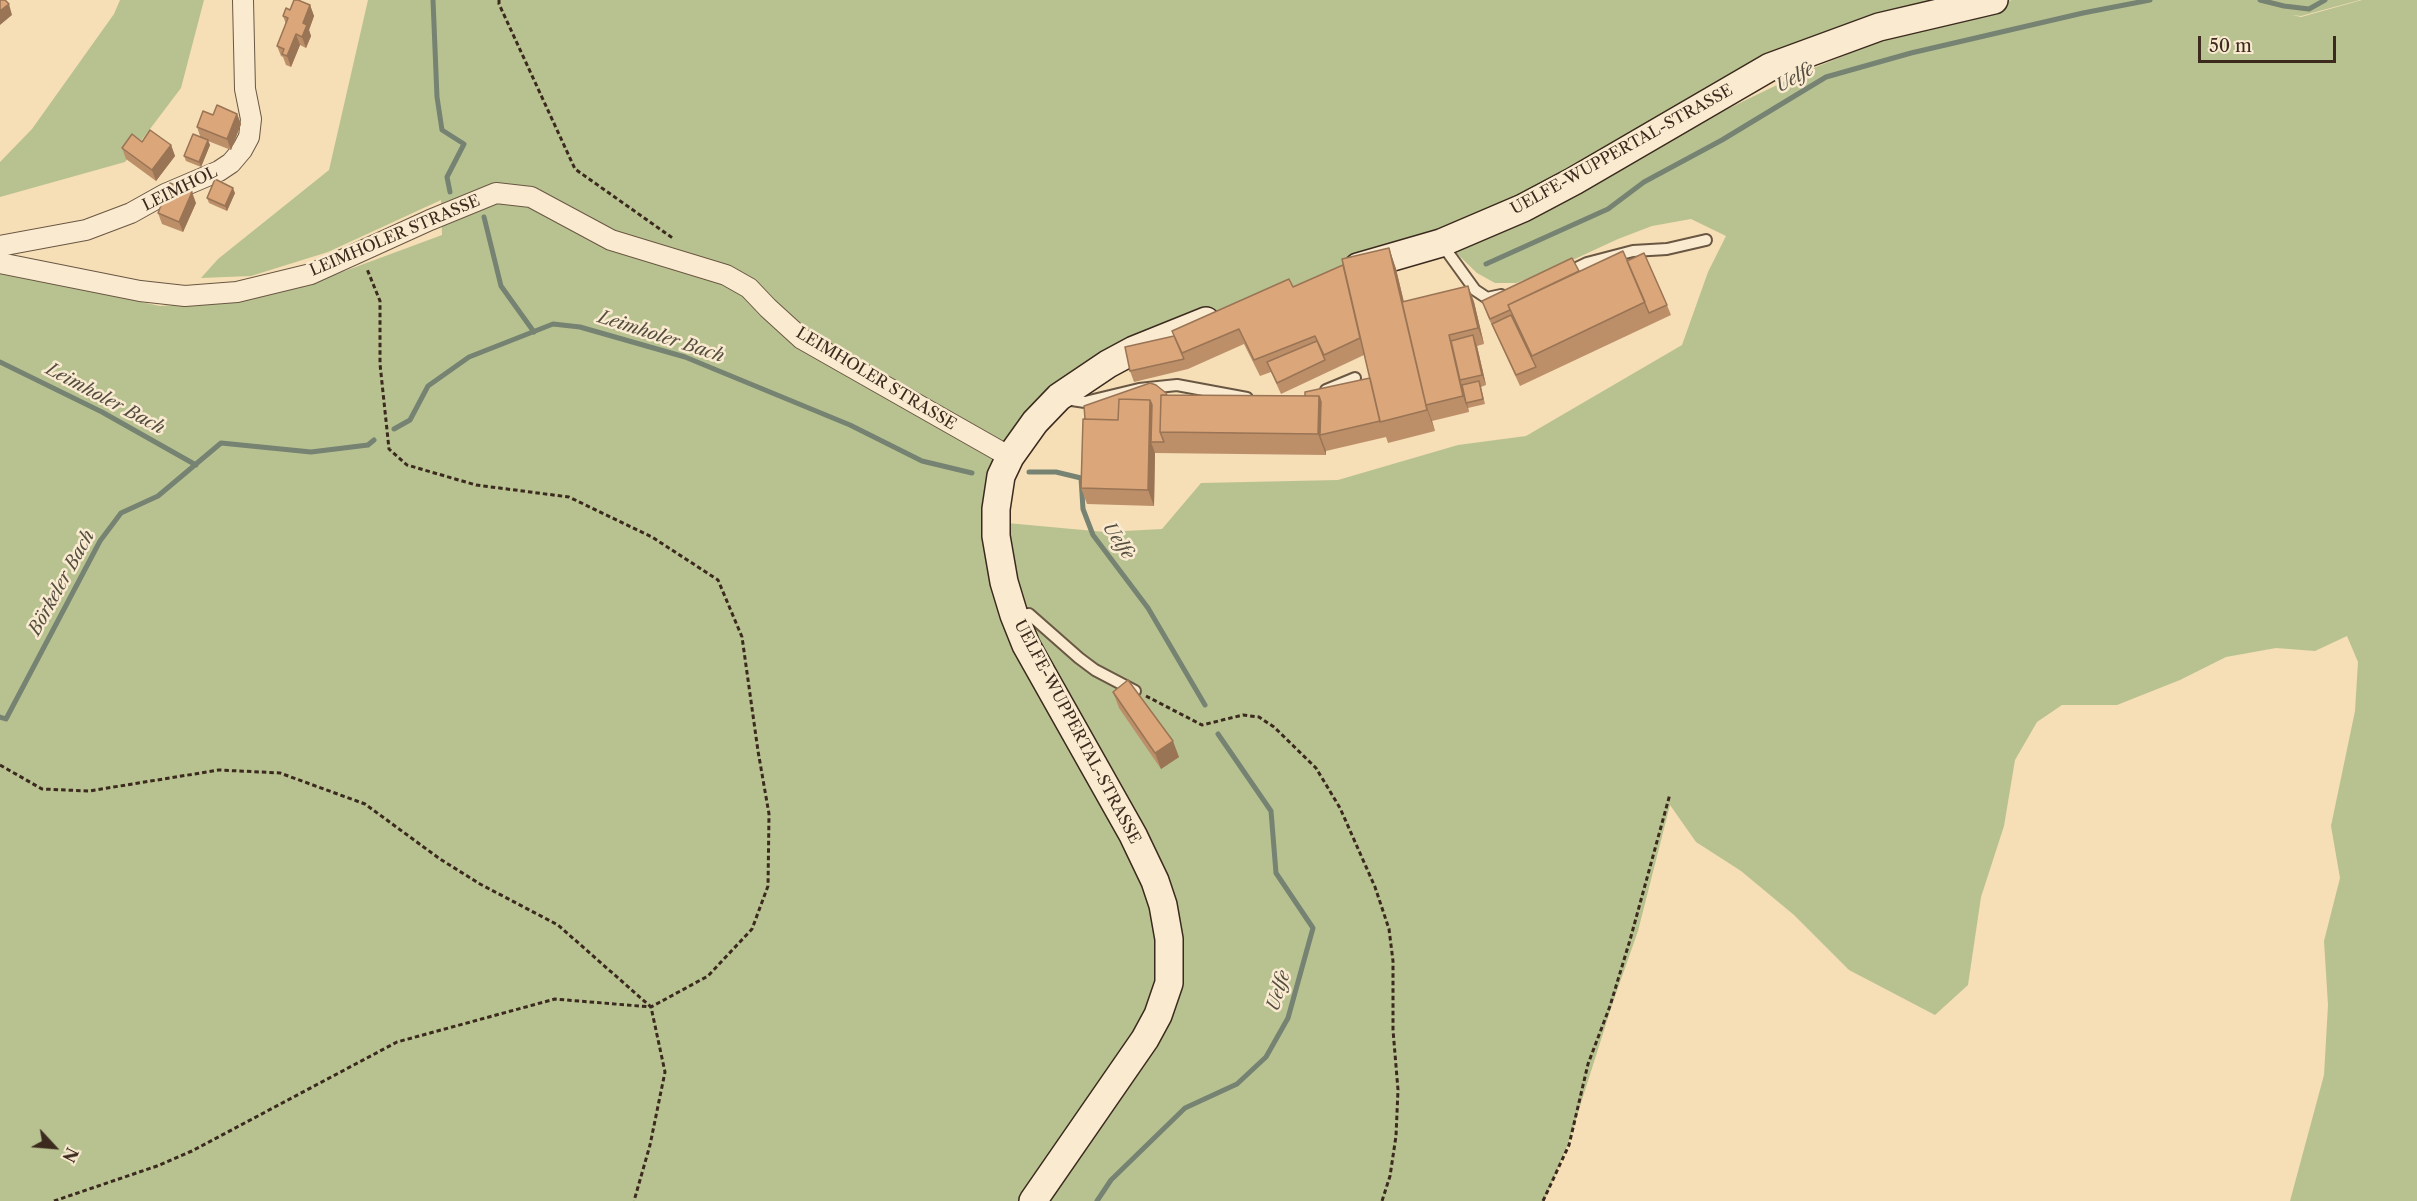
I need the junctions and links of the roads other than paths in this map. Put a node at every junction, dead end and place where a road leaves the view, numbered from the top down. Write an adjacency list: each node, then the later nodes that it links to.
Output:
1 (243, 0): 5 (street, LEIMHOL)
2 (1994, 0): 4 (main road, UELFE-WUPPERTAL-STRASSE)
3 (1706, 240): 8 (lane)
4 (1441, 243): 7 (main road, UELFE-WUPPERTAL-STRASSE); 9 (lane)
5 (0, 246)
6 (0, 263): 15 (street, LEIMHOLER STRASSE)
7 (1331, 277)
8 (1552, 280)
9 (1509, 292)
10 (1230, 311): 13 (main road, UELFE-WUPPERTAL-STRASSE)
11 (1355, 378): 12 (lane)
12 (1313, 395)
13 (1059, 397): 14 (lane); 15 (main road, UELFE-WUPPERTAL-STRASSE)
14 (1259, 400)
15 (1010, 457): 16 (main road, UELFE-WUPPERTAL-STRASSE)
16 (1014, 615): 17 (lane); 18 (main road, UELFE-WUPPERTAL-STRASSE)
17 (1136, 691)
18 (1033, 1201)

